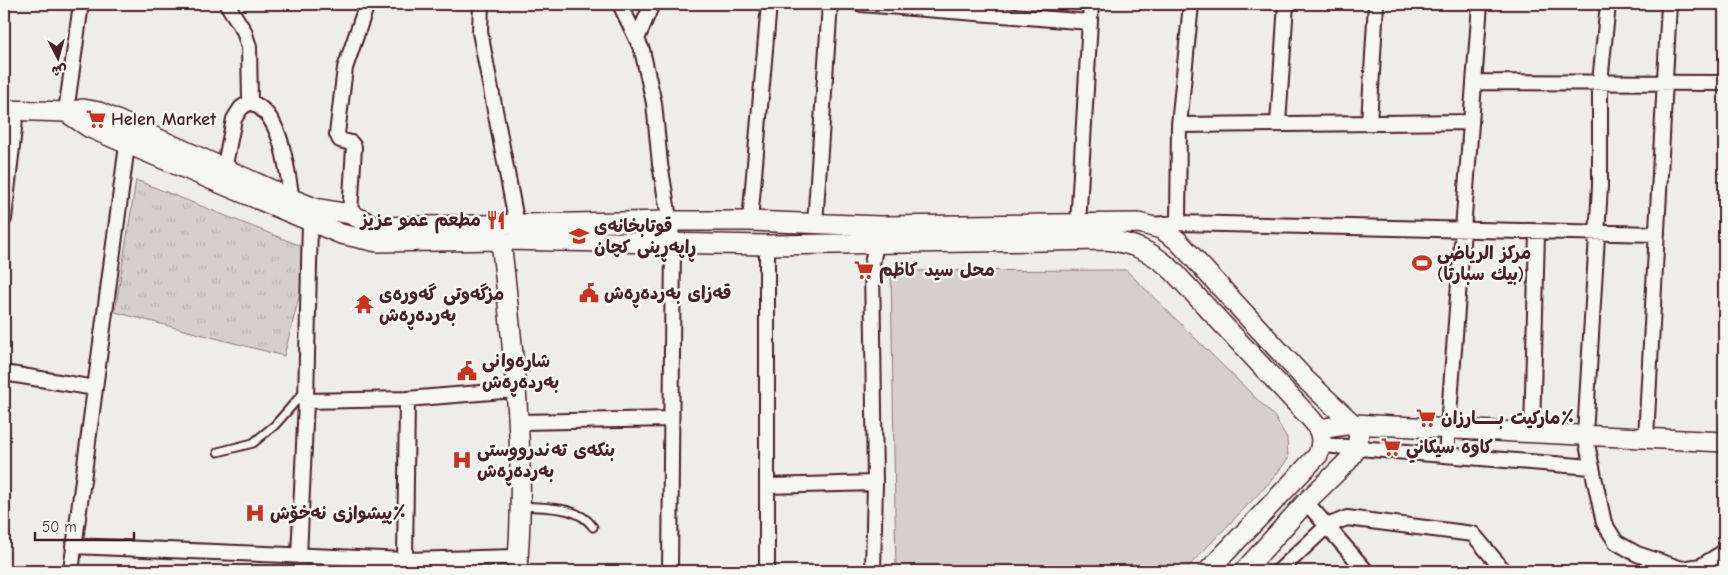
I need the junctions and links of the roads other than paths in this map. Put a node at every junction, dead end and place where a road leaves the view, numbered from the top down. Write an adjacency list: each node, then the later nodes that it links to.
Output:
1 (80, 4): 27 (street)
2 (228, 4): 25 (street)
3 (367, 4): 35 (street)
4 (481, 4): 42 (street)
5 (620, 4): 20 (street)
6 (652, 4): 20 (street)
7 (769, 4): 39 (street)
8 (830, 4): 41 (street)
9 (861, 4): 17 (street)
10 (1091, 4): 19 (street)
11 (1191, 4): 31 (street)
12 (1286, 4): 30 (street)
13 (1376, 4): 29 (street)
14 (1480, 4): 21 (street)
15 (1608, 4): 22 (street)
16 (1669, 4): 23 (street)
17 (930, 7): 18 (street)
18 (989, 9): 19 (street)
19 (1090, 22): 43 (street)
20 (637, 39): 38 (street)
21 (1474, 82): 22 (street); 28 (street)
22 (1600, 82): 23 (street); 47 (street)
23 (1664, 82): 24 (street); 48 (street)
24 (1724, 83)
25 (250, 102): 33 (street); 34 (street)
26 (10, 110): 27 (main road); 36 (street)
27 (66, 112): 32 (main road); 33 (main road)
28 (1471, 122): 29 (street); 45 (street)
29 (1369, 123): 30 (street)
30 (1278, 124): 31 (street)
31 (1179, 125): 40 (street)
32 (127, 145): 37 (main road); 54 (street)
33 (224, 170): 34 (main road)
34 (292, 199): 35 (main road)
35 (350, 214): 42 (main road)
36 (4, 219)
37 (310, 221): 49 (main road); 56 (street)
38 (668, 221): 39 (main road); 42 (main road); 50 (street)
39 (750, 221): 41 (main road)
40 (1178, 223): 44 (street); 45 (street)
41 (815, 224): 43 (main road)
42 (517, 225)
43 (1078, 225): 44 (main road)
44 (1151, 225): 60 (main road)
45 (1463, 230): 46 (street); 61 (street)
46 (1537, 232): 47 (street); 62 (street)
47 (1597, 234): 48 (street); 63 (street)
48 (1657, 234): 65 (street)
49 (501, 240): 50 (main road); 55 (main road)
50 (673, 242): 51 (main road); 58 (street)
51 (767, 244): 52 (main road); 72 (street)
52 (876, 244): 64 (main road); 71 (street)
53 (4, 373): 54 (street)
54 (95, 388): 77 (street)
55 (517, 390): 57 (street); 59 (main road)
56 (306, 395): 57 (street); 68 (lane); 79 (street)
57 (407, 399): 80 (street)
58 (671, 419): 59 (street); 83 (street)
59 (520, 422): 74 (main road)
60 (1353, 424): 61 (main road); 64 (main road); 67 (main road)
61 (1448, 428): 62 (main road); 69 (street)
62 (1532, 432): 63 (main road)
63 (1584, 435): 65 (main road); 70 (street)
64 (1321, 437): 67 (street); 86 (main road)
65 (1646, 438): 66 (main road)
66 (1724, 442)
67 (1357, 448): 69 (street); 73 (main road)
68 (218, 452)
69 (1446, 455): 70 (street)
70 (1591, 467): 78 (street)
71 (875, 483): 72 (street); 85 (street)
72 (767, 486): 84 (street)
73 (1306, 502): 75 (street); 87 (main road)
74 (520, 506): 76 (lane); 81 (main road)
75 (1327, 526): 88 (street); 89 (street); 90 (street)
76 (593, 527)
77 (74, 546): 79 (street); 82 (street)
78 (1724, 552)
79 (299, 556): 80 (street)
80 (405, 560): 81 (street)
81 (517, 564)
82 (71, 571)
83 (670, 571)
84 (767, 571)
85 (873, 571)
86 (1208, 571)
87 (1244, 571)
88 (1279, 571)
89 (1366, 571)
90 (1504, 571)

